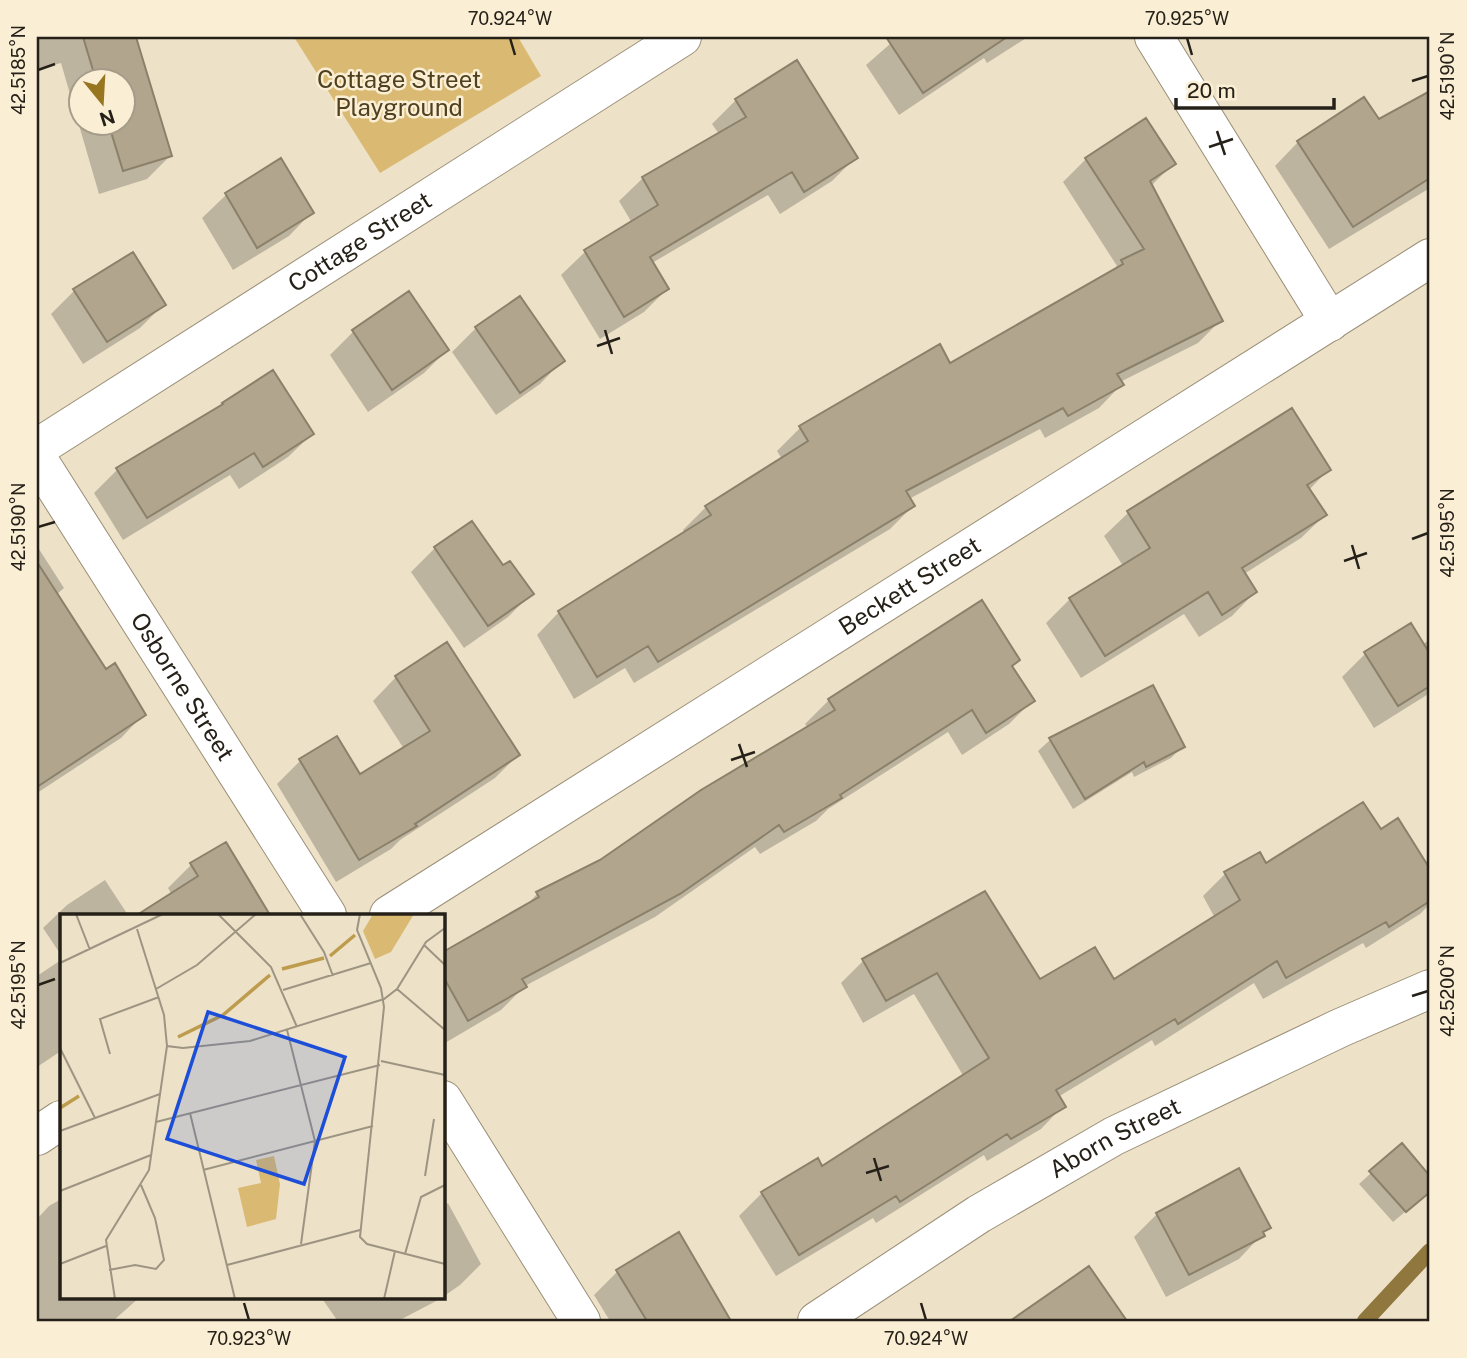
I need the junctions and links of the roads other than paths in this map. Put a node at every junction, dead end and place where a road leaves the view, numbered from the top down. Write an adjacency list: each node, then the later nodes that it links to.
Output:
1 (682, 37): 5 (street, Cottage Street)
2 (1154, 37): 4 (street)
3 (1430, 258): 4 (street, Beckett Street)
4 (1330, 322): 8 (street, Beckett Street)
5 (37, 448)
6 (37, 458): 7 (street, Osborne Street)
7 (326, 914)
8 (391, 914)
9 (1430, 989): 14 (street, Aborn Street)
10 (444, 1102): 13 (street)
11 (60, 1122): 12 (street)
12 (37, 1136)
13 (581, 1321)
14 (817, 1321)

